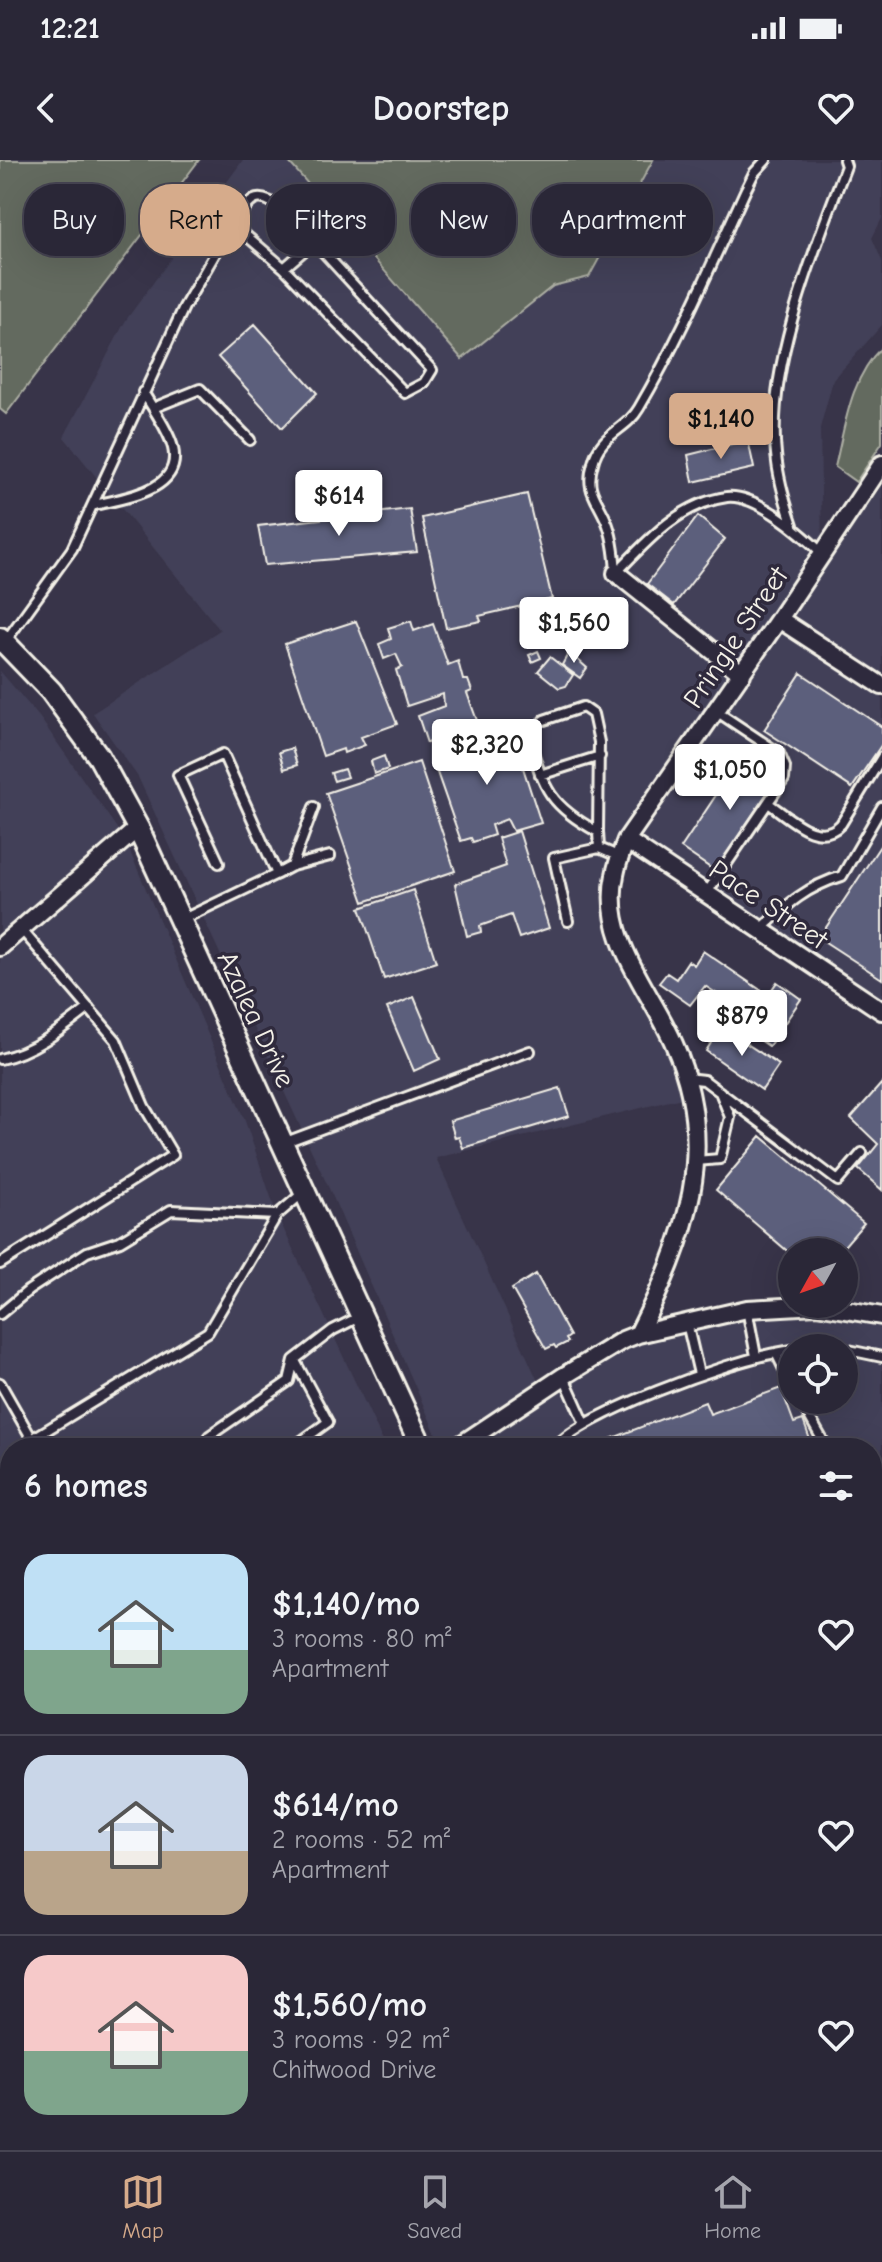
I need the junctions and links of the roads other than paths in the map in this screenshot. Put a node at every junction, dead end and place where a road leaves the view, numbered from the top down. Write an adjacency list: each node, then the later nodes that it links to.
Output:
1 (766, 160): 15 (lane)
2 (844, 160): 13 (lane)
3 (250, 239): 7 (lane)
4 (215, 256): 8 (lane)
5 (298, 256): 7 (lane)
6 (327, 256): 7 (lane)
7 (284, 268)
8 (143, 392): 9 (lane); 12 (lane)
9 (153, 408): 10 (lane); 12 (lane)
10 (250, 440)
11 (882, 464): 14 (street, Pringle Street)
12 (95, 505): 17 (lane)
13 (793, 526): 14 (lane); 15 (lane)
14 (822, 554): 16 (street, Pringle Street)
15 (616, 573): 18 (street)
16 (779, 619): 18 (street, Pringle Street); 19 (street)
17 (2, 641): 29 (street, Azalea Drive)
18 (742, 674): 20 (street, Pringle Street)
19 (882, 686)
20 (716, 711): 26 (lane); 31 (street, Pringle Street)
21 (544, 720): 23 (lane)
22 (528, 736): 25 (lane)
23 (600, 756): 25 (lane); 30 (lane)
24 (882, 757): 26 (lane)
25 (540, 775): 30 (lane)
26 (768, 803): 38 (lane)
27 (314, 807): 36 (lane)
28 (882, 807): 42 (lane)
29 (138, 828): 39 (street, Azalea Drive); 41 (street)
30 (598, 832): 32 (lane)
31 (626, 840): 34 (street, Pringle Street); 38 (street, Pace Street)
32 (599, 848): 34 (lane); 40 (lane)
33 (330, 856): 36 (lane)
34 (620, 858): 48 (street, Pringle Street)
35 (219, 863): 37 (lane)
36 (292, 866): 37 (lane)
37 (277, 874): 39 (lane)
38 (706, 894): 42 (street, Pace Street)
39 (181, 920): 50 (street, Azalea Drive)
40 (568, 921)
41 (21, 929): 43 (street); 44 (lane)
42 (760, 929): 45 (street, Pace Street)
43 (0, 947)
44 (89, 1008): 47 (lane); 55 (lane)
45 (882, 1011)
46 (530, 1051): 50 (lane)
47 (0, 1059)
48 (685, 1078): 49 (lane); 52 (street, Pringle Street)
49 (719, 1091): 51 (lane); 52 (lane)
50 (283, 1143): 53 (street, Azalea Drive)
51 (862, 1153)
52 (696, 1161): 61 (street, Pringle Street)
53 (305, 1191): 54 (lane); 58 (street, Azalea Drive)
54 (277, 1215): 57 (lane); 74 (lane)
55 (0, 1264)
56 (747, 1309): 59 (street); 60 (street); 64 (lane)
57 (0, 1314)
58 (362, 1316): 67 (lane); 77 (street, Azalea Drive)
59 (882, 1316)
60 (687, 1323): 61 (street); 68 (lane)
61 (638, 1334): 69 (street)
62 (858, 1352): 66 (lane)
63 (776, 1353): 64 (lane); 65 (lane)
64 (756, 1356): 68 (lane)
65 (778, 1357)
66 (882, 1357)
67 (294, 1360): 75 (lane); 76 (lane)
68 (699, 1374): 72 (lane)
69 (564, 1376): 72 (lane); 78 (street)
70 (0, 1383): 73 (lane)
71 (808, 1414): 80 (lane)
72 (585, 1424): 79 (lane)
73 (31, 1438)
74 (34, 1438)
75 (210, 1438)
76 (306, 1438)
77 (417, 1438)
78 (471, 1438)
79 (565, 1438)
80 (821, 1438)

